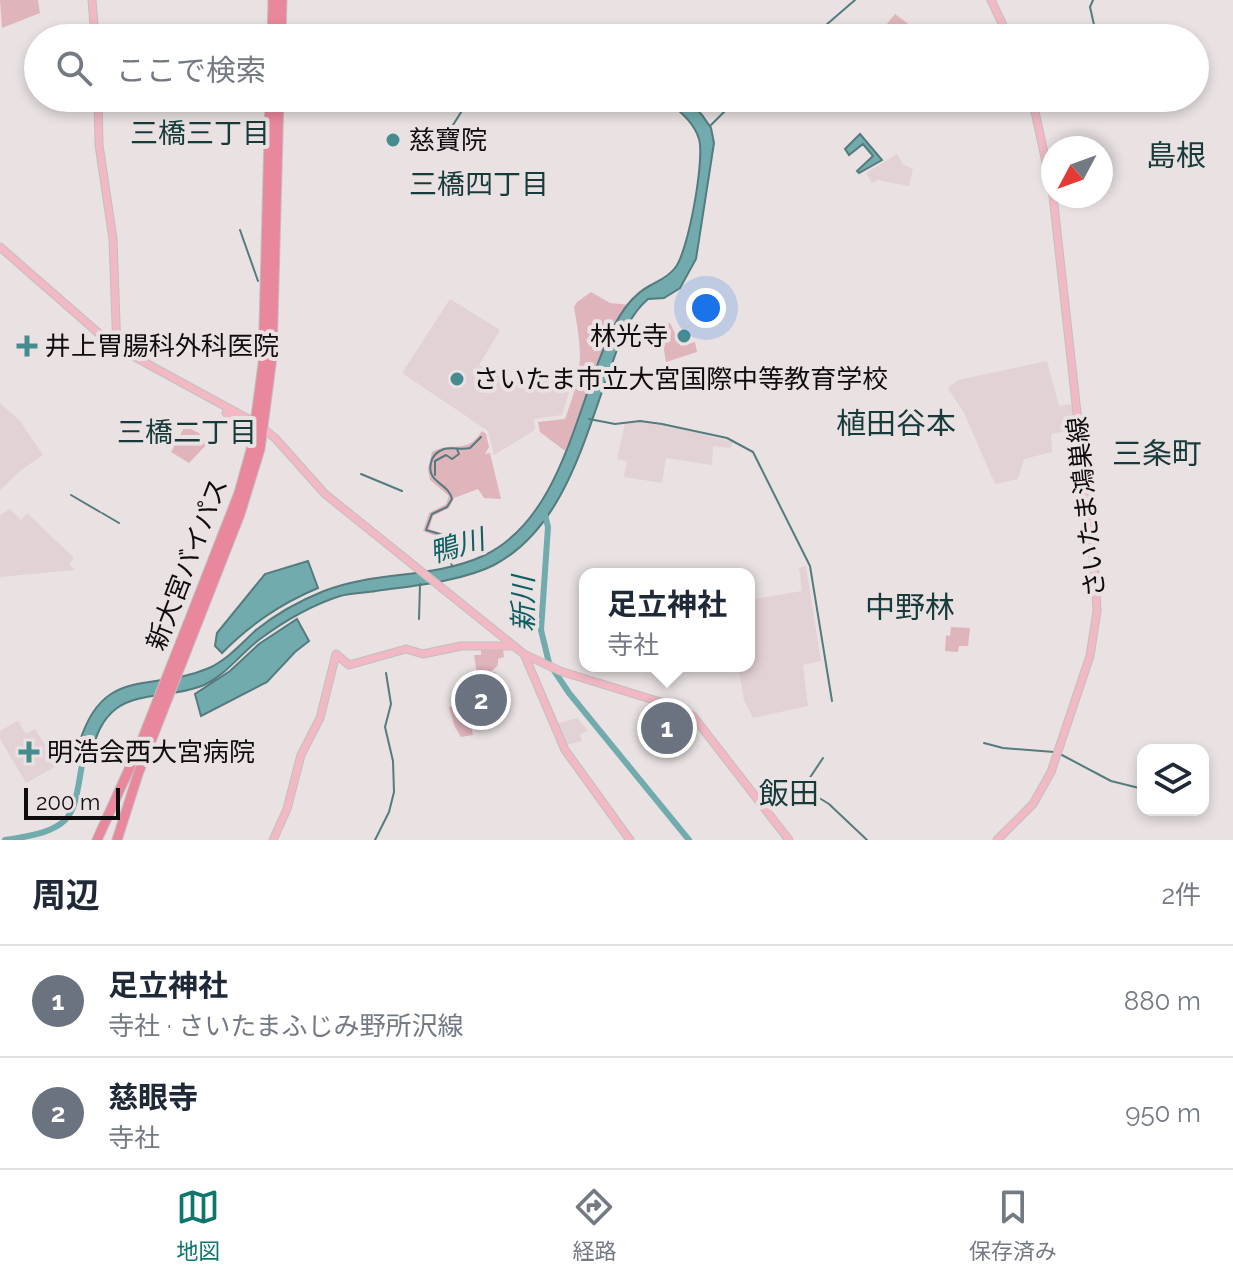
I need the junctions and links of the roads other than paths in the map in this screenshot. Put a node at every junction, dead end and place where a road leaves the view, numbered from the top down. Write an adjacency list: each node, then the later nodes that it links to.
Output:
1 (92, 0): 5 (main road)
2 (273, 0): 6 (highway)
3 (282, 0): 7 (highway)
4 (991, 0): 8 (main road)
5 (94, 24)
6 (272, 24)
7 (281, 24)
8 (1002, 24)
9 (98, 112): 17 (main road)
10 (270, 112): 18 (highway, 新大宮バイパス)
11 (279, 112): 18 (highway, 新大宮バイパス)
12 (1035, 112): 13 (main road, さいたま鴻巣線)
13 (1041, 140)
14 (1054, 208): 27 (main road, さいたま鴻巣線)
15 (0, 247): 17 (main road)
16 (0, 254): 17 (main road)
17 (117, 351): 18 (main road)
18 (259, 427): 19 (main road); 21 (highway, 新大宮バイパス)
19 (515, 646): 20 (main road); 24 (main road)
20 (524, 654): 25 (main road); 26 (main road)
21 (163, 699): 22 (highway, 新大宮バイパス); 23 (highway, 新大宮バイパス)
22 (97, 840)
23 (116, 840)
24 (273, 840)
25 (630, 840)
26 (789, 840)
27 (997, 840)

